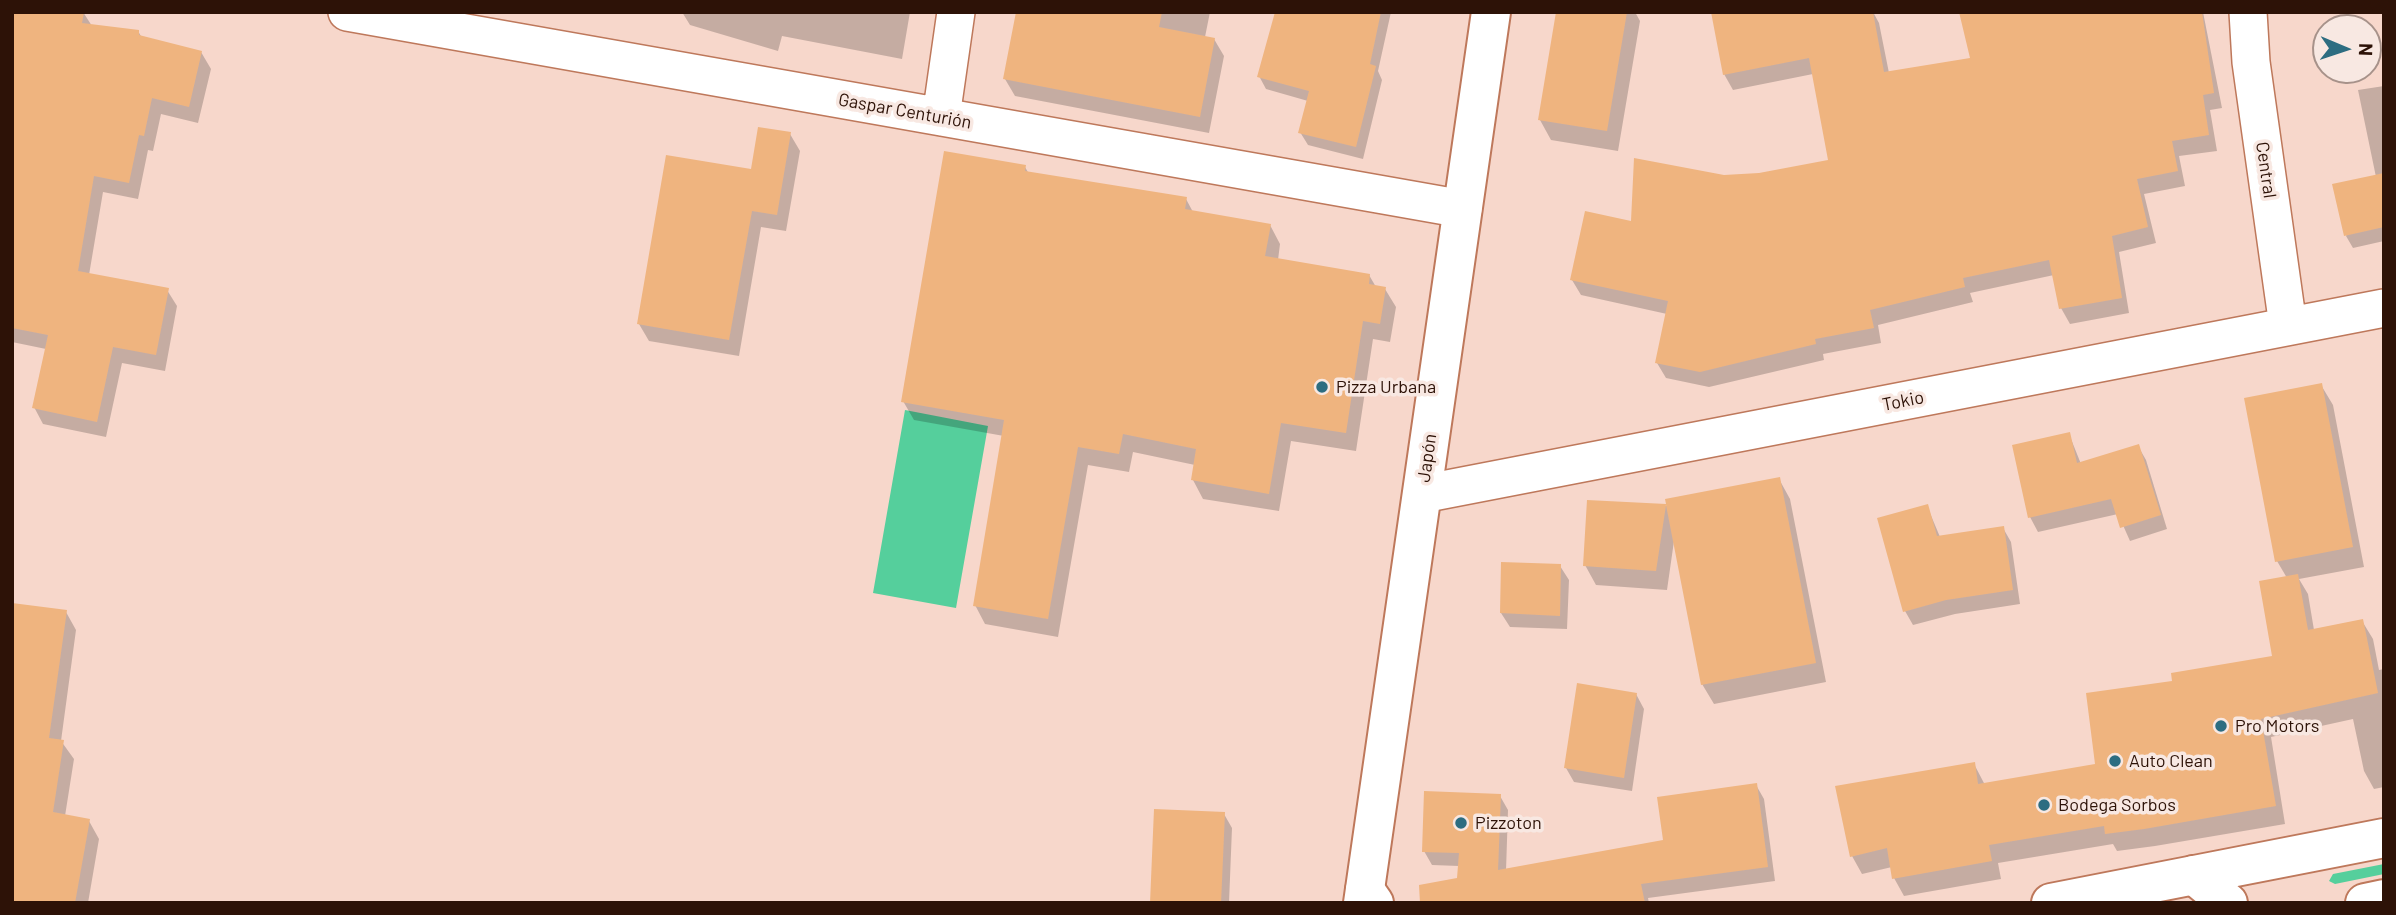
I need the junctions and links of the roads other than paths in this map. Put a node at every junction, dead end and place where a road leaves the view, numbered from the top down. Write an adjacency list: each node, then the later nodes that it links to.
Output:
1 (347, 12): 5 (street, Gaspar Centurión)
2 (956, 12): 6 (street)
3 (1492, 12): 7 (street, Japón)
4 (2248, 12): 9 (street, Central)
5 (448, 21): 6 (street, Gaspar Centurión)
6 (941, 117): 7 (street, Gaspar Centurión)
7 (1463, 209): 10 (street, Japón)
8 (2384, 308): 9 (street, Tokio)
9 (2288, 326): 10 (street, Tokio)
10 (1422, 494): 13 (street, Japón)
11 (2384, 838): 12 (street)
12 (2194, 875): 15 (street); 16 (street)
13 (1367, 898)
14 (2384, 899): 17 (street)
15 (2051, 903)
16 (2228, 903)
17 (2365, 903)

